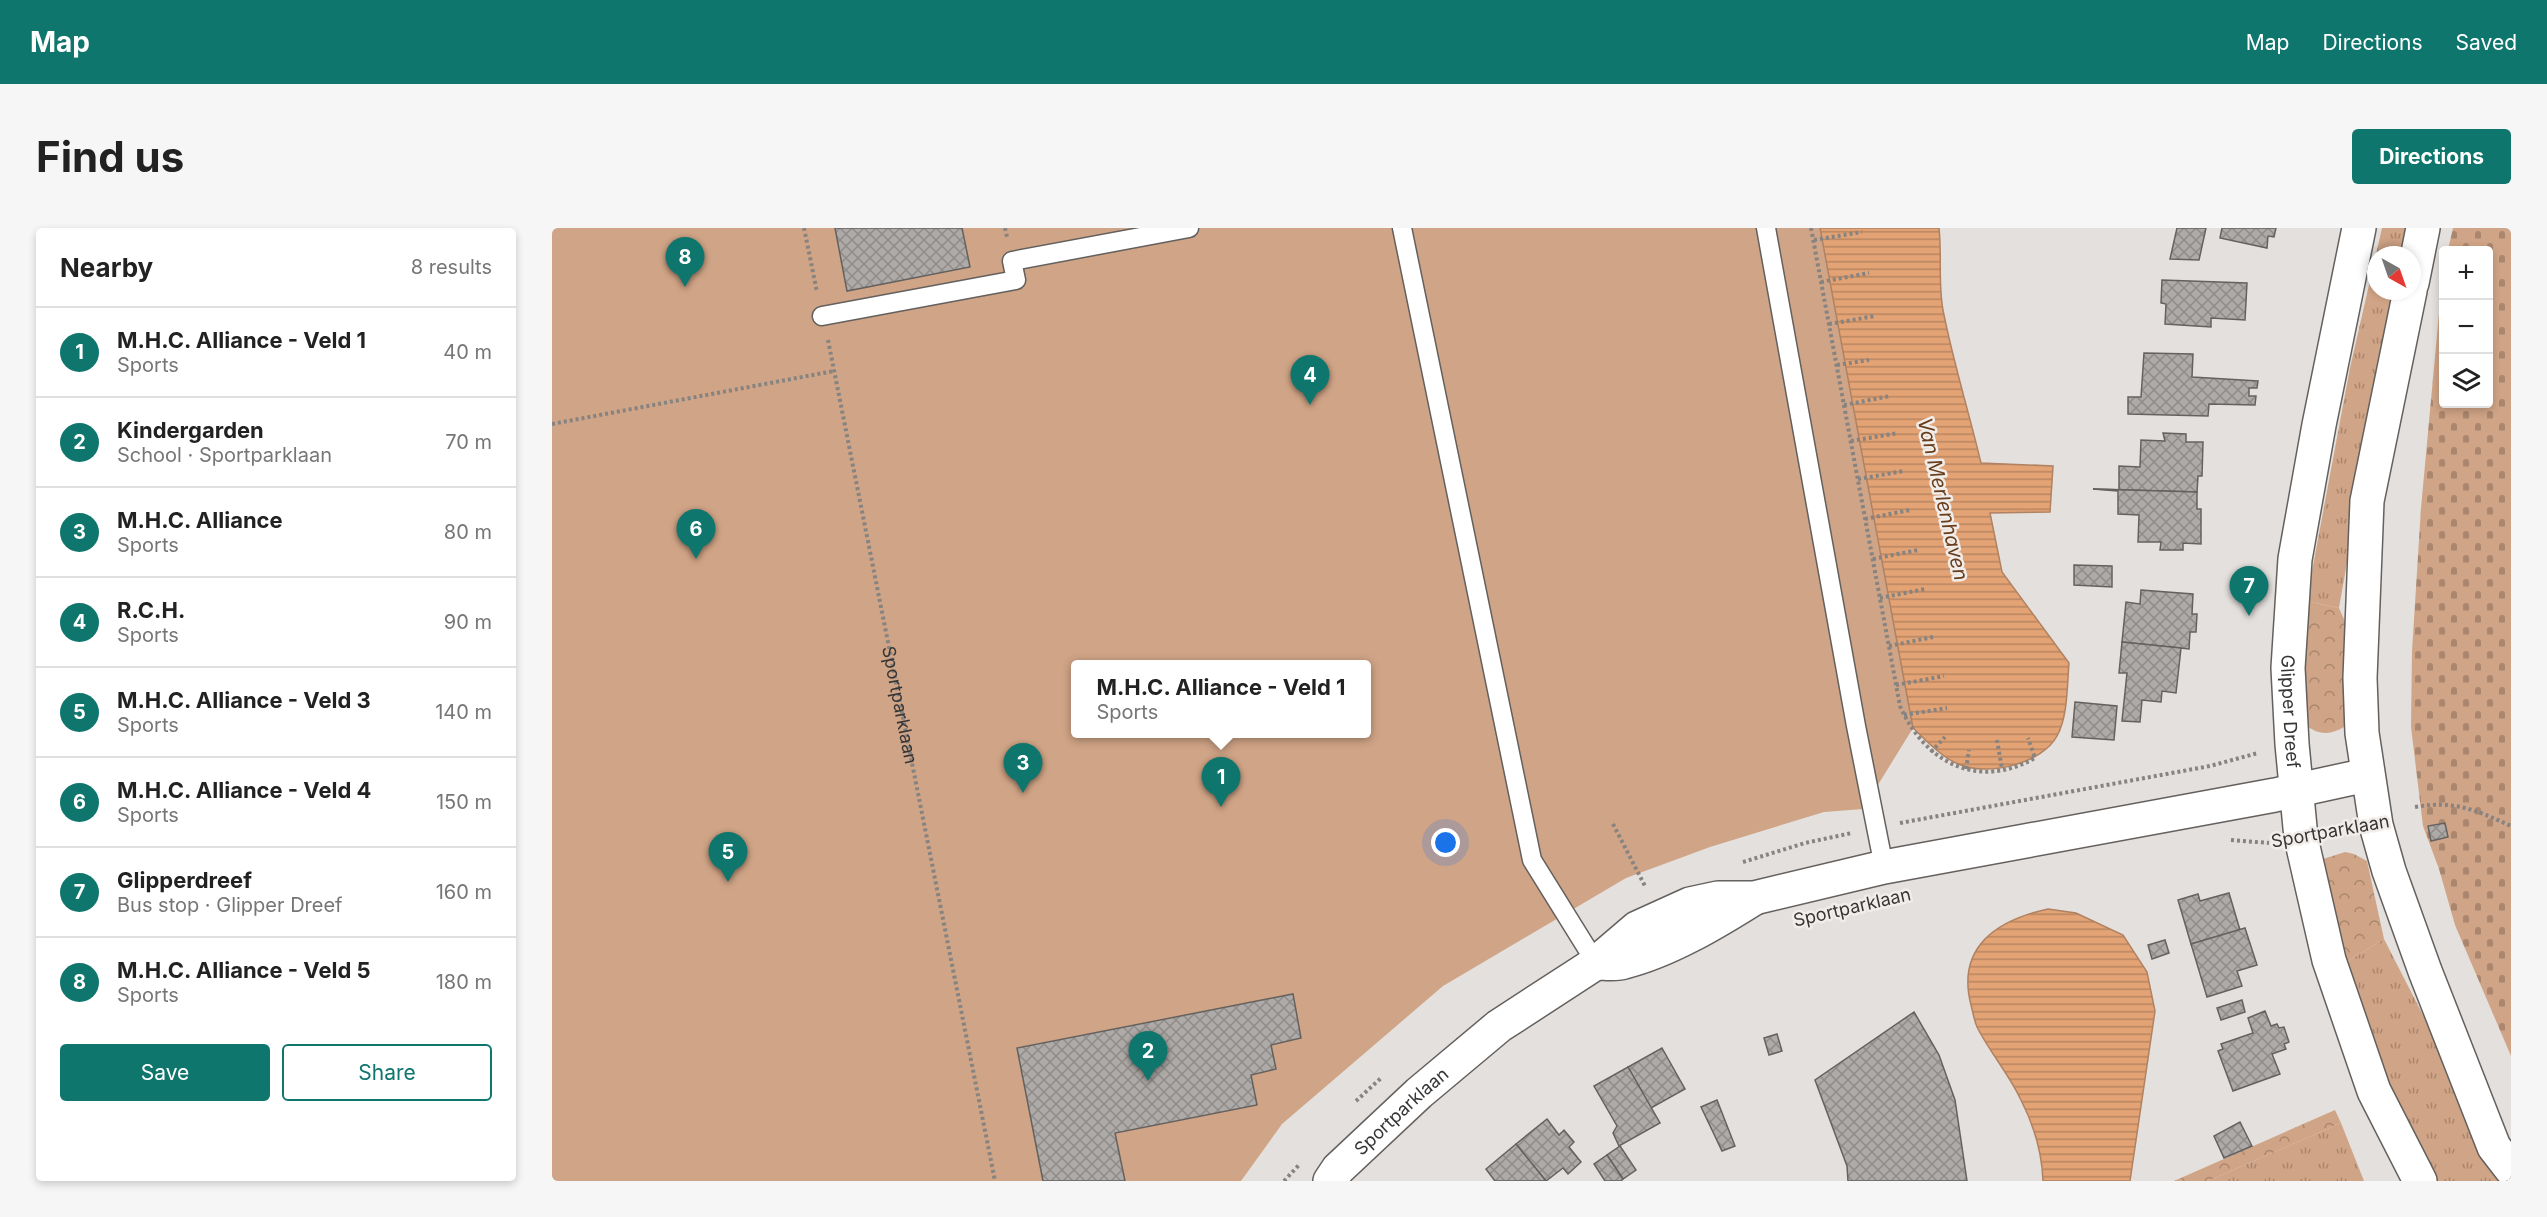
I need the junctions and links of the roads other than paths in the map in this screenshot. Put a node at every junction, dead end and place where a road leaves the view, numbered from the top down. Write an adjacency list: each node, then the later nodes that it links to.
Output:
1 (1189, 228): 8 (lane)
2 (1402, 228): 12 (lane)
3 (1766, 228): 11 (lane)
4 (2359, 228): 10 (street, Glipper Dreef)
5 (2423, 228): 6 (street)
6 (2419, 246)
7 (2408, 300): 9 (street)
8 (822, 316)
9 (2367, 775): 10 (street, Sportparklaan); 13 (street)
10 (2296, 791): 11 (street, Sportparklaan); 15 (street, Glipper Dreef)
11 (1884, 867): 12 (street, Sportparklaan)
12 (1596, 963): 14 (street, Sportparklaan)
13 (2511, 1169)
14 (1330, 1181)
15 (2420, 1181)

